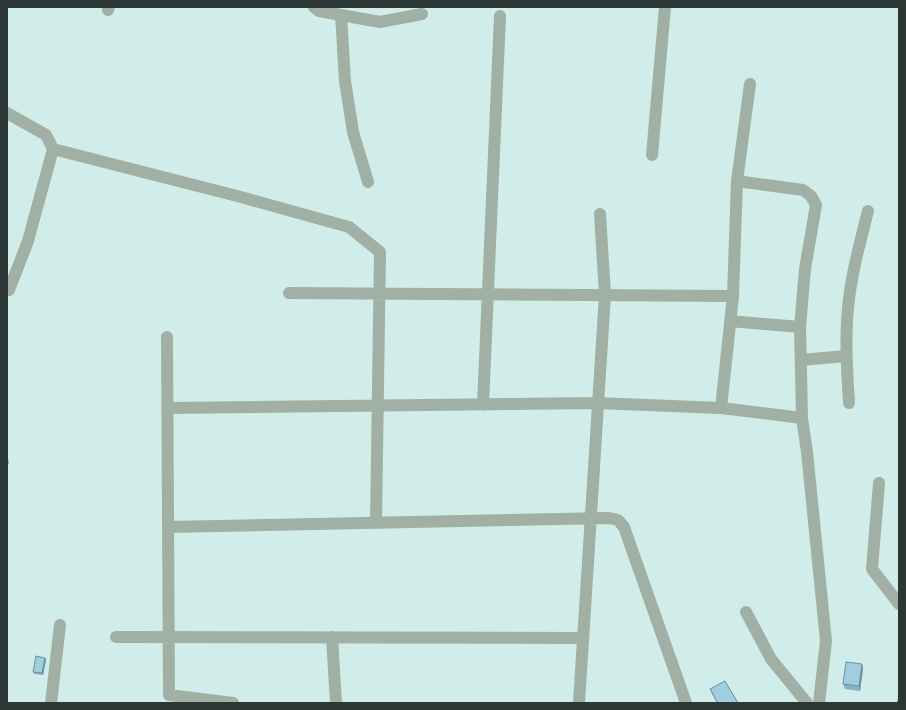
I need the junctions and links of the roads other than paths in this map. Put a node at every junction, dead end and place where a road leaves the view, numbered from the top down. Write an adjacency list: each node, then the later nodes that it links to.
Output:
1 (314, 7): 4 (street)
2 (664, 7): 9 (street)
3 (422, 14): 4 (street)
4 (341, 15): 11 (street)
5 (500, 16): 17 (street)
6 (750, 84): 10 (street)
7 (7, 113): 8 (street)
8 (54, 149): 14 (street); 16 (street)
9 (652, 155)
10 (737, 181): 19 (street); 21 (street)
11 (368, 182)
12 (868, 211): 23 (street)
13 (600, 214): 18 (street)
14 (9, 290)
15 (289, 293): 16 (street)
16 (379, 294): 17 (street); 28 (street)
17 (488, 294): 18 (street); 27 (street)
18 (605, 295): 19 (street); 26 (street)
19 (733, 296): 20 (street)
20 (730, 321): 21 (street); 30 (street)
21 (800, 327): 24 (street)
22 (167, 337): 29 (street)
23 (846, 356): 24 (street); 25 (street)
24 (801, 360): 31 (street)
25 (849, 403)
26 (598, 404): 27 (street); 30 (street); 33 (street)
27 (483, 405): 28 (street)
28 (377, 406): 29 (street); 34 (street)
29 (168, 408): 35 (street)
30 (721, 408): 31 (street)
31 (802, 418): 49 (street)
32 (879, 483): 36 (street)
33 (591, 518): 34 (street); 42 (street); 47 (street)
34 (376, 523): 35 (street)
35 (168, 527): 40 (street)
36 (899, 604)
37 (746, 612): 48 (street)
38 (60, 625): 43 (street)
39 (116, 637): 40 (street)
40 (169, 637): 41 (street); 44 (street)
41 (332, 638): 42 (street); 45 (street)
42 (583, 638): 46 (street)
43 (51, 703)
44 (233, 703)
45 (336, 703)
46 (579, 703)
47 (686, 703)
48 (807, 703)
49 (819, 703)

